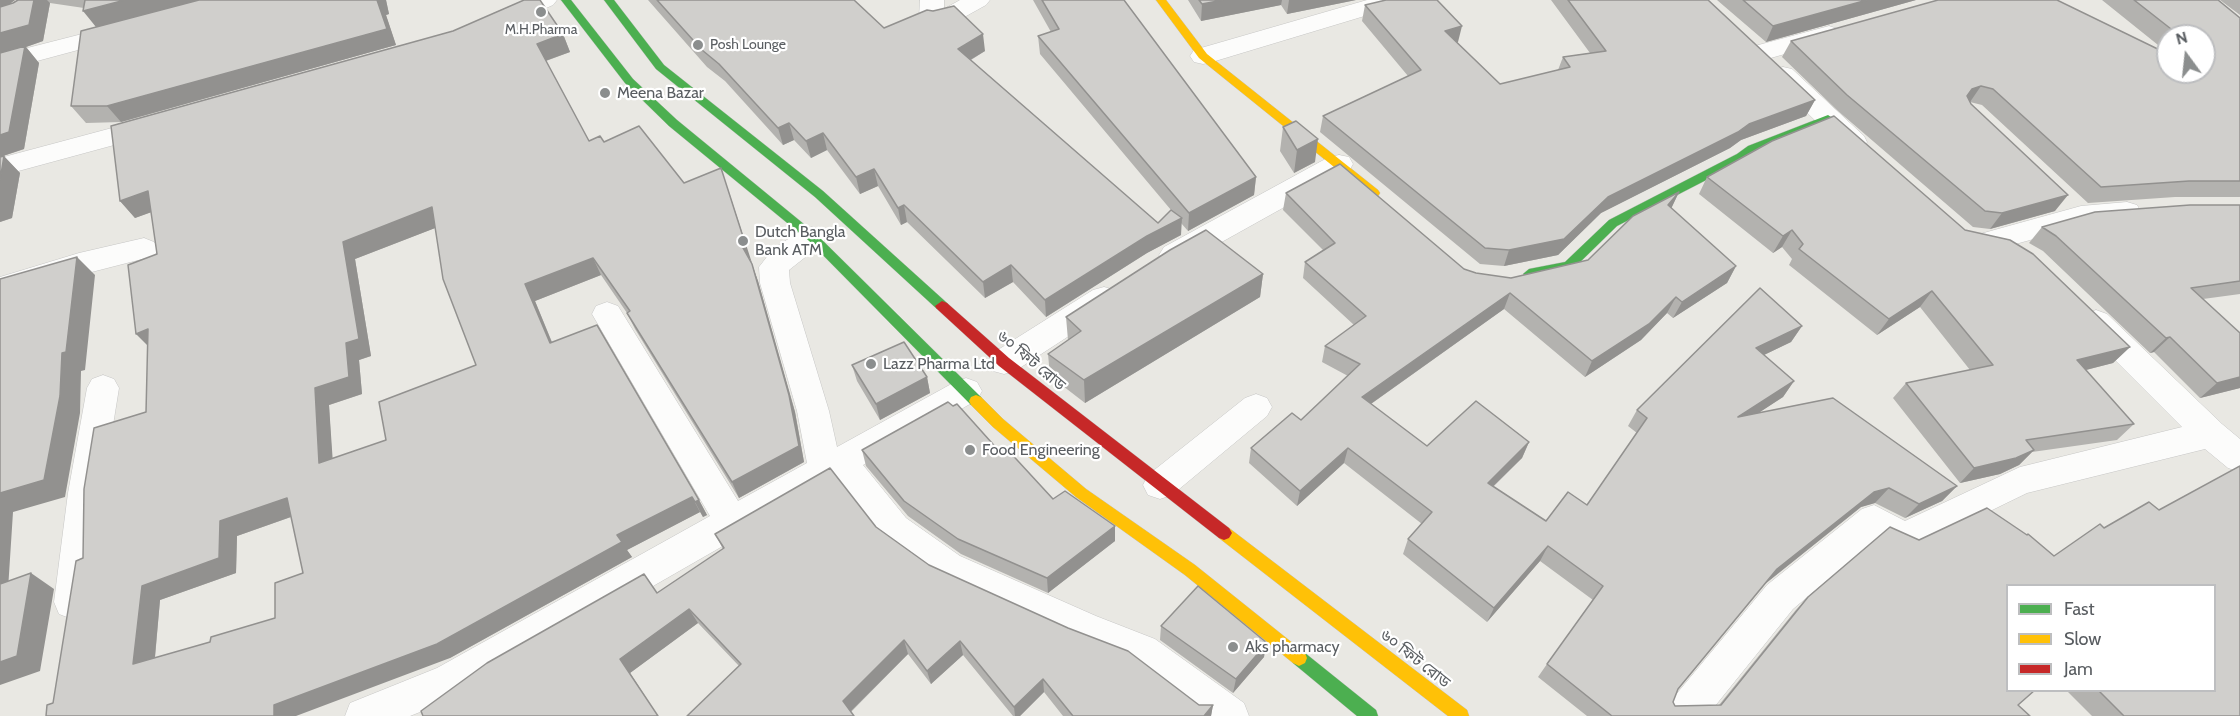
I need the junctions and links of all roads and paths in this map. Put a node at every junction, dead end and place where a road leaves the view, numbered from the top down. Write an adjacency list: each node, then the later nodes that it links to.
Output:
1 (545, 0): 9 (street)
2 (566, 0): 22 (street)
3 (609, 0): 19 (street, ৬০ ফিট রোড)
4 (932, 0): 5 (street)
5 (978, 0)
6 (1161, 0): 11 (street)
7 (1393, 0): 11 (street)
8 (146, 25): 12 (street)
9 (483, 27)
10 (1848, 28): 14 (street)
11 (1203, 56): 16 (street)
12 (0, 63)
13 (180, 118): 17 (street)
14 (1828, 119): 15 (street); 27 (street)
15 (1870, 157)
16 (1339, 164): 20 (street); 31 (street)
17 (0, 166)
18 (2056, 192): 23 (street)
19 (810, 199): 22 (street); 31 (street, ৬০ ফিট রোড)
20 (1383, 201)
21 (2152, 211): 23 (street)
22 (783, 214): 24 (street)
23 (2081, 216): 26 (street)
24 (812, 237): 33 (street); 37 (street)
25 (144, 249): 28 (street)
26 (2031, 261)
27 (1514, 278)
28 (0, 288)
29 (2078, 305): 35 (street)
30 (607, 314): 39 (street)
31 (1004, 362): 38 (street, ৬০ ফিট রোড)
32 (103, 388): 40 (street)
33 (966, 391): 37 (street); 43 (street)
34 (1256, 407): 38 (street)
35 (2210, 434): 36 (street); 45 (street)
36 (2240, 458)
37 (832, 465): 39 (street); 42 (street)
38 (1160, 485): 44 (street, ৬০ ফিট রোড)
39 (732, 521): 41 (street)
40 (66, 639)
41 (364, 716)
42 (1230, 716)
43 (1371, 716)
44 (1461, 716)
45 (1683, 716)

